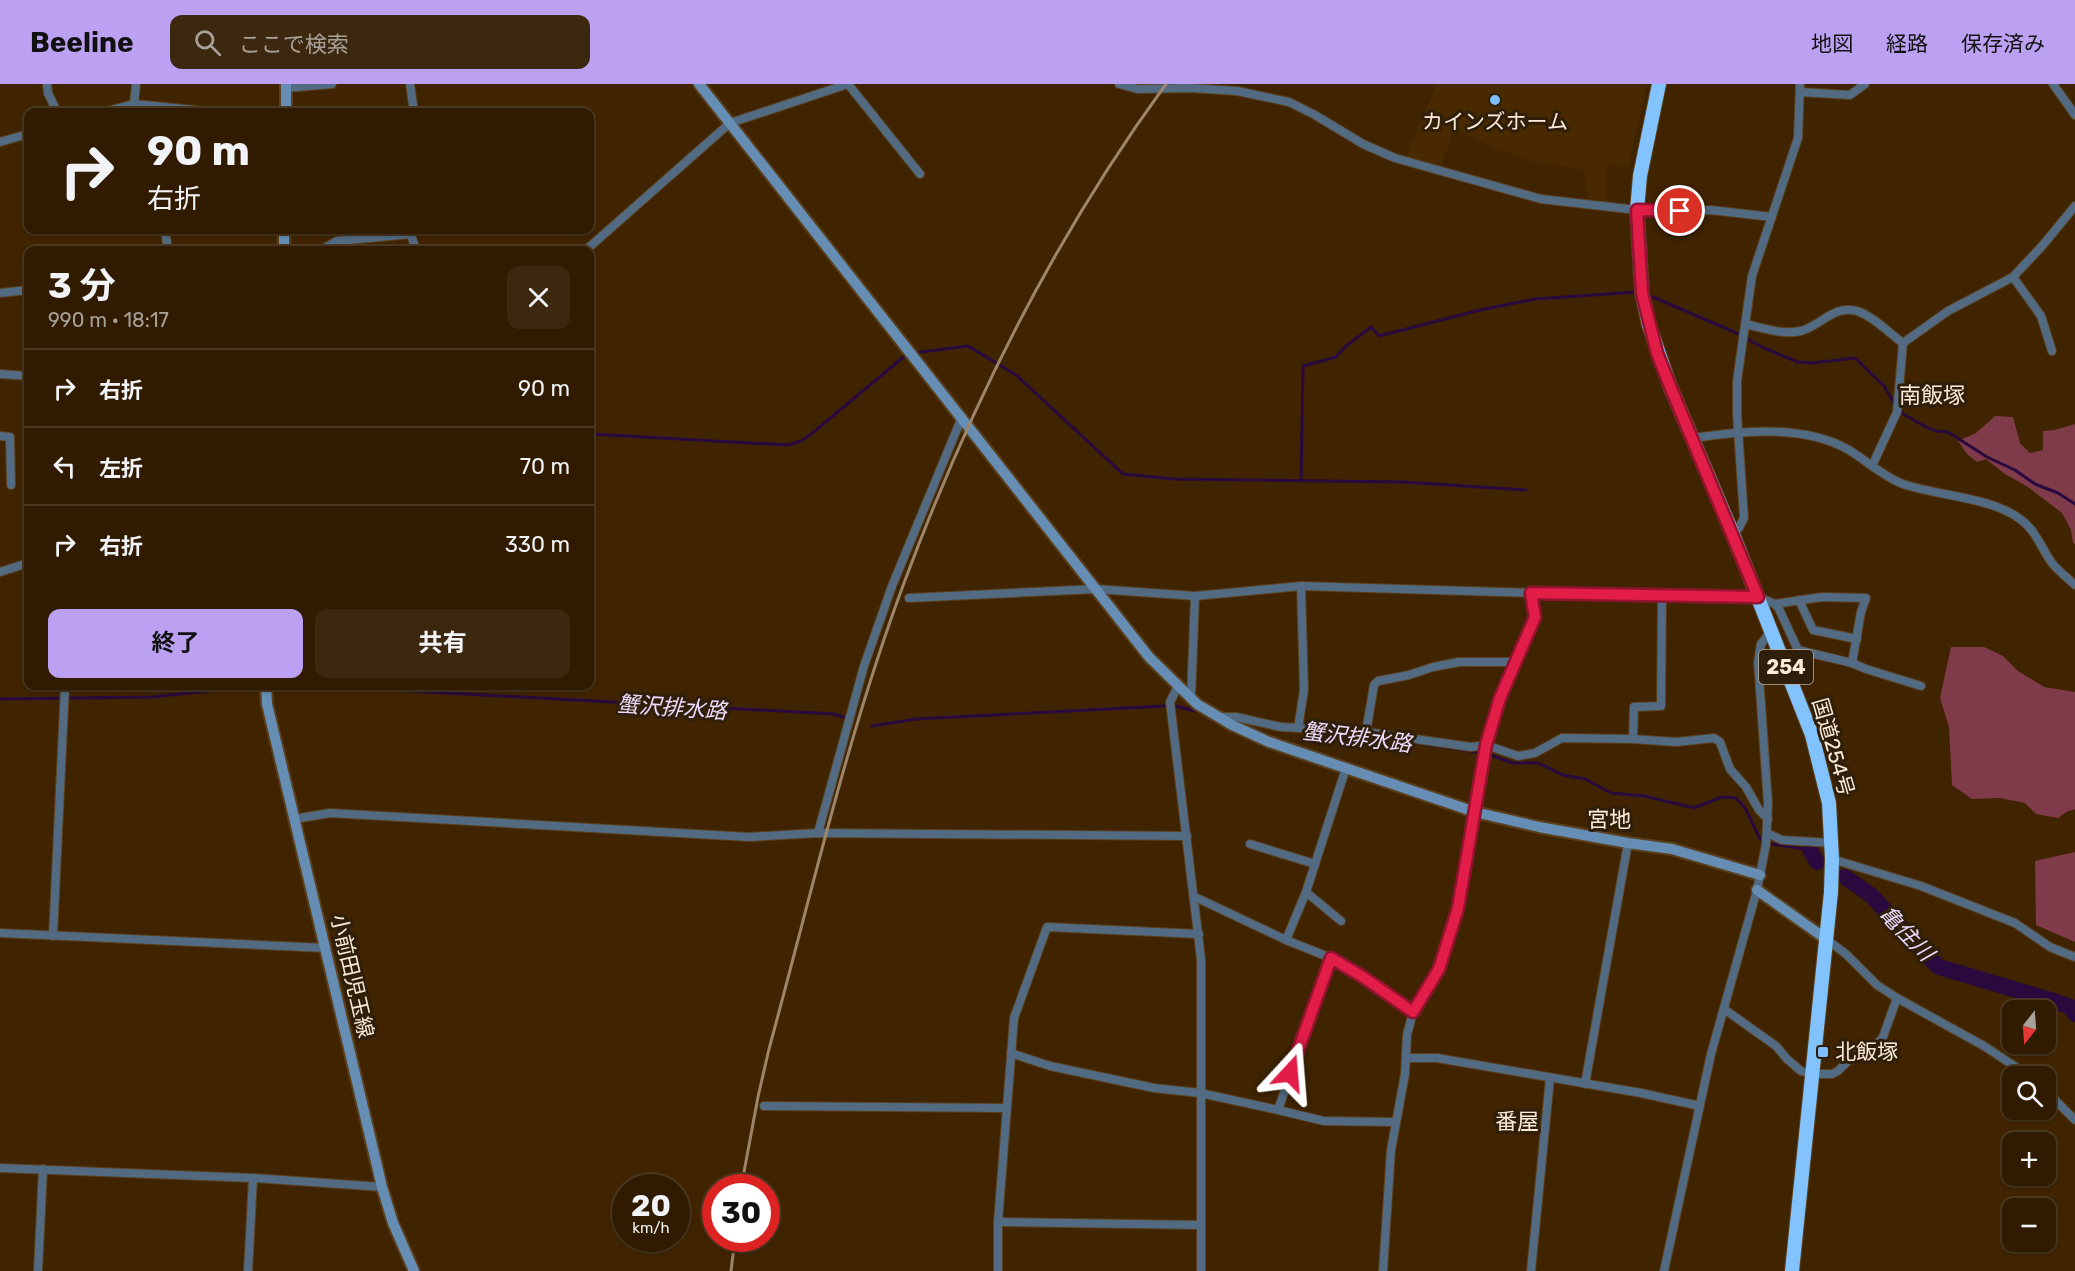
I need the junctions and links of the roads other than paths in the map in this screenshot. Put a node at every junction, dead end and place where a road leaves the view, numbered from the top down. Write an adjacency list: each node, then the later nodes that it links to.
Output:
1 (47, 84): 14 (street)
2 (136, 84): 13 (street)
3 (332, 84): 11 (street)
4 (410, 84): 19 (street)
5 (699, 84): 21 (street)
6 (848, 84): 21 (street); 24 (street)
7 (1119, 84): 26 (street)
8 (1659, 84): 26 (highway, 国道254号 / 254)
9 (1865, 84): 12 (street)
10 (2054, 84): 20 (street)
11 (286, 86): 18 (street)
12 (1800, 88): 27 (street)
13 (134, 104): 15 (street); 16 (street); 17 (street)
14 (55, 108)
15 (118, 108)
16 (136, 108)
17 (174, 108)
18 (286, 108)
19 (413, 108)
20 (2075, 115)
21 (730, 123): 30 (street); 39 (street)
22 (24, 135): 23 (street)
23 (0, 142)
24 (920, 174)
25 (2075, 206): 31 (street)
26 (1637, 210): 27 (street); 42 (highway, 国道254号 / 254)
27 (1772, 216): 34 (street)
28 (394, 234): 29 (street)
29 (328, 246)
30 (591, 246)
31 (2013, 277): 35 (street); 36 (street)
32 (24, 290): 33 (street)
33 (0, 293)
34 (1745, 324): 35 (street); 40 (street)
35 (1903, 343): 43 (street)
36 (2052, 351)
37 (0, 374): 38 (street)
38 (24, 376)
39 (962, 417): 50 (street); 76 (street)
40 (1738, 432): 42 (street); 43 (street); 45 (street)
41 (0, 436): 44 (street)
42 (1693, 438): 45 (highway, 国道254号 / 254)
43 (1872, 466): 48 (street)
44 (11, 484)
45 (1732, 532): 54 (highway, 国道254号 / 254)
46 (24, 564): 47 (street)
47 (0, 572)
48 (2075, 585)
49 (1301, 586): 51 (street); 52 (street); 68 (street)
50 (1096, 589): 52 (street); 55 (street); 62 (street)
51 (1531, 593): 53 (street); 60 (street)
52 (1195, 596): 66 (street)
53 (1662, 596): 54 (street); 70 (street)
54 (1758, 597): 57 (street); 58 (highway, 国道254号 / 254)
55 (909, 598)
56 (1799, 600): 57 (street); 59 (street); 59 (street)
57 (1775, 604): 61 (street)
58 (1771, 631): 75 (street); 80 (highway, 国道254号 / 254)
59 (1857, 639): 61 (street)
60 (1515, 662): 69 (street); 71 (street)
61 (1852, 663): 63 (street)
62 (1178, 686): 66 (street); 78 (street)
63 (1921, 686)
64 (64, 690): 91 (street)
65 (266, 690): 74 (street, 小前田児玉線)
66 (1191, 699): 67 (street)
67 (1216, 717): 68 (street); 72 (street)
68 (1298, 728): 69 (street)
69 (1366, 732): 71 (street)
70 (1633, 738): 71 (street); 75 (street)
71 (1486, 745): 73 (street)
72 (1346, 768): 73 (street); 83 (street)
73 (1475, 812): 79 (street); 99 (street)
74 (294, 819): 76 (street); 94 (street, 小前田児玉線)
75 (1768, 819): 77 (street)
76 (818, 833): 78 (street)
77 (1767, 833): 80 (street); 84 (street)
78 (1187, 836): 87 (street)
79 (1628, 843): 84 (street); 105 (street)
80 (1832, 843): 82 (highway, 国道254号 / 254)
81 (1250, 844): 83 (street)
82 (1832, 859): 92 (highway, 国道254号 / 254); 95 (street)
83 (1315, 864): 86 (street)
84 (1760, 875): 85 (street)
85 (1757, 890): 92 (street); 98 (street)
86 (1306, 892): 88 (street); 93 (street)
87 (1195, 897): 90 (street); 93 (street)
88 (1341, 921)
89 (0, 933): 91 (street)
90 (1198, 934): 100 (street); 106 (street)
91 (53, 936): 94 (street)
92 (1826, 939): 97 (street); 103 (highway, 国道254号 / 254)
93 (1286, 940): 96 (street)
94 (326, 948): 117 (street, 小前田児玉線)
95 (2075, 957)
96 (1331, 958): 99 (street); 111 (street)
97 (1897, 998): 102 (street); 103 (street)
98 (1724, 1009): 103 (street); 109 (street)
99 (1413, 1012): 101 (street)
100 (1011, 1053): 106 (street); 110 (street)
101 (1406, 1058): 104 (street); 113 (street)
102 (2014, 1066)
103 (1812, 1074): 128 (highway, 国道254号 / 254)
104 (1550, 1078): 105 (street); 126 (street)
105 (1585, 1084): 109 (street)
106 (1200, 1094): 111 (street); 119 (street)
107 (2056, 1101): 112 (street)
108 (764, 1106): 110 (street)
109 (1700, 1106): 127 (street)
110 (1006, 1108): 118 (street)
111 (1278, 1110): 113 (street)
112 (2075, 1120)
113 (1396, 1122): 125 (street)
114 (0, 1168): 115 (street)
115 (43, 1169): 116 (street); 120 (street)
116 (253, 1178): 117 (street); 121 (street)
117 (382, 1187): 122 (street, 小前田児玉線)
118 (998, 1222): 119 (street); 123 (street)
119 (1201, 1225): 124 (street)
120 (38, 1271)
121 (248, 1271)
122 (414, 1271)
123 (998, 1271)
124 (1201, 1271)
125 (1383, 1271)
126 (1531, 1271)
127 (1664, 1271)
128 (1792, 1271)

